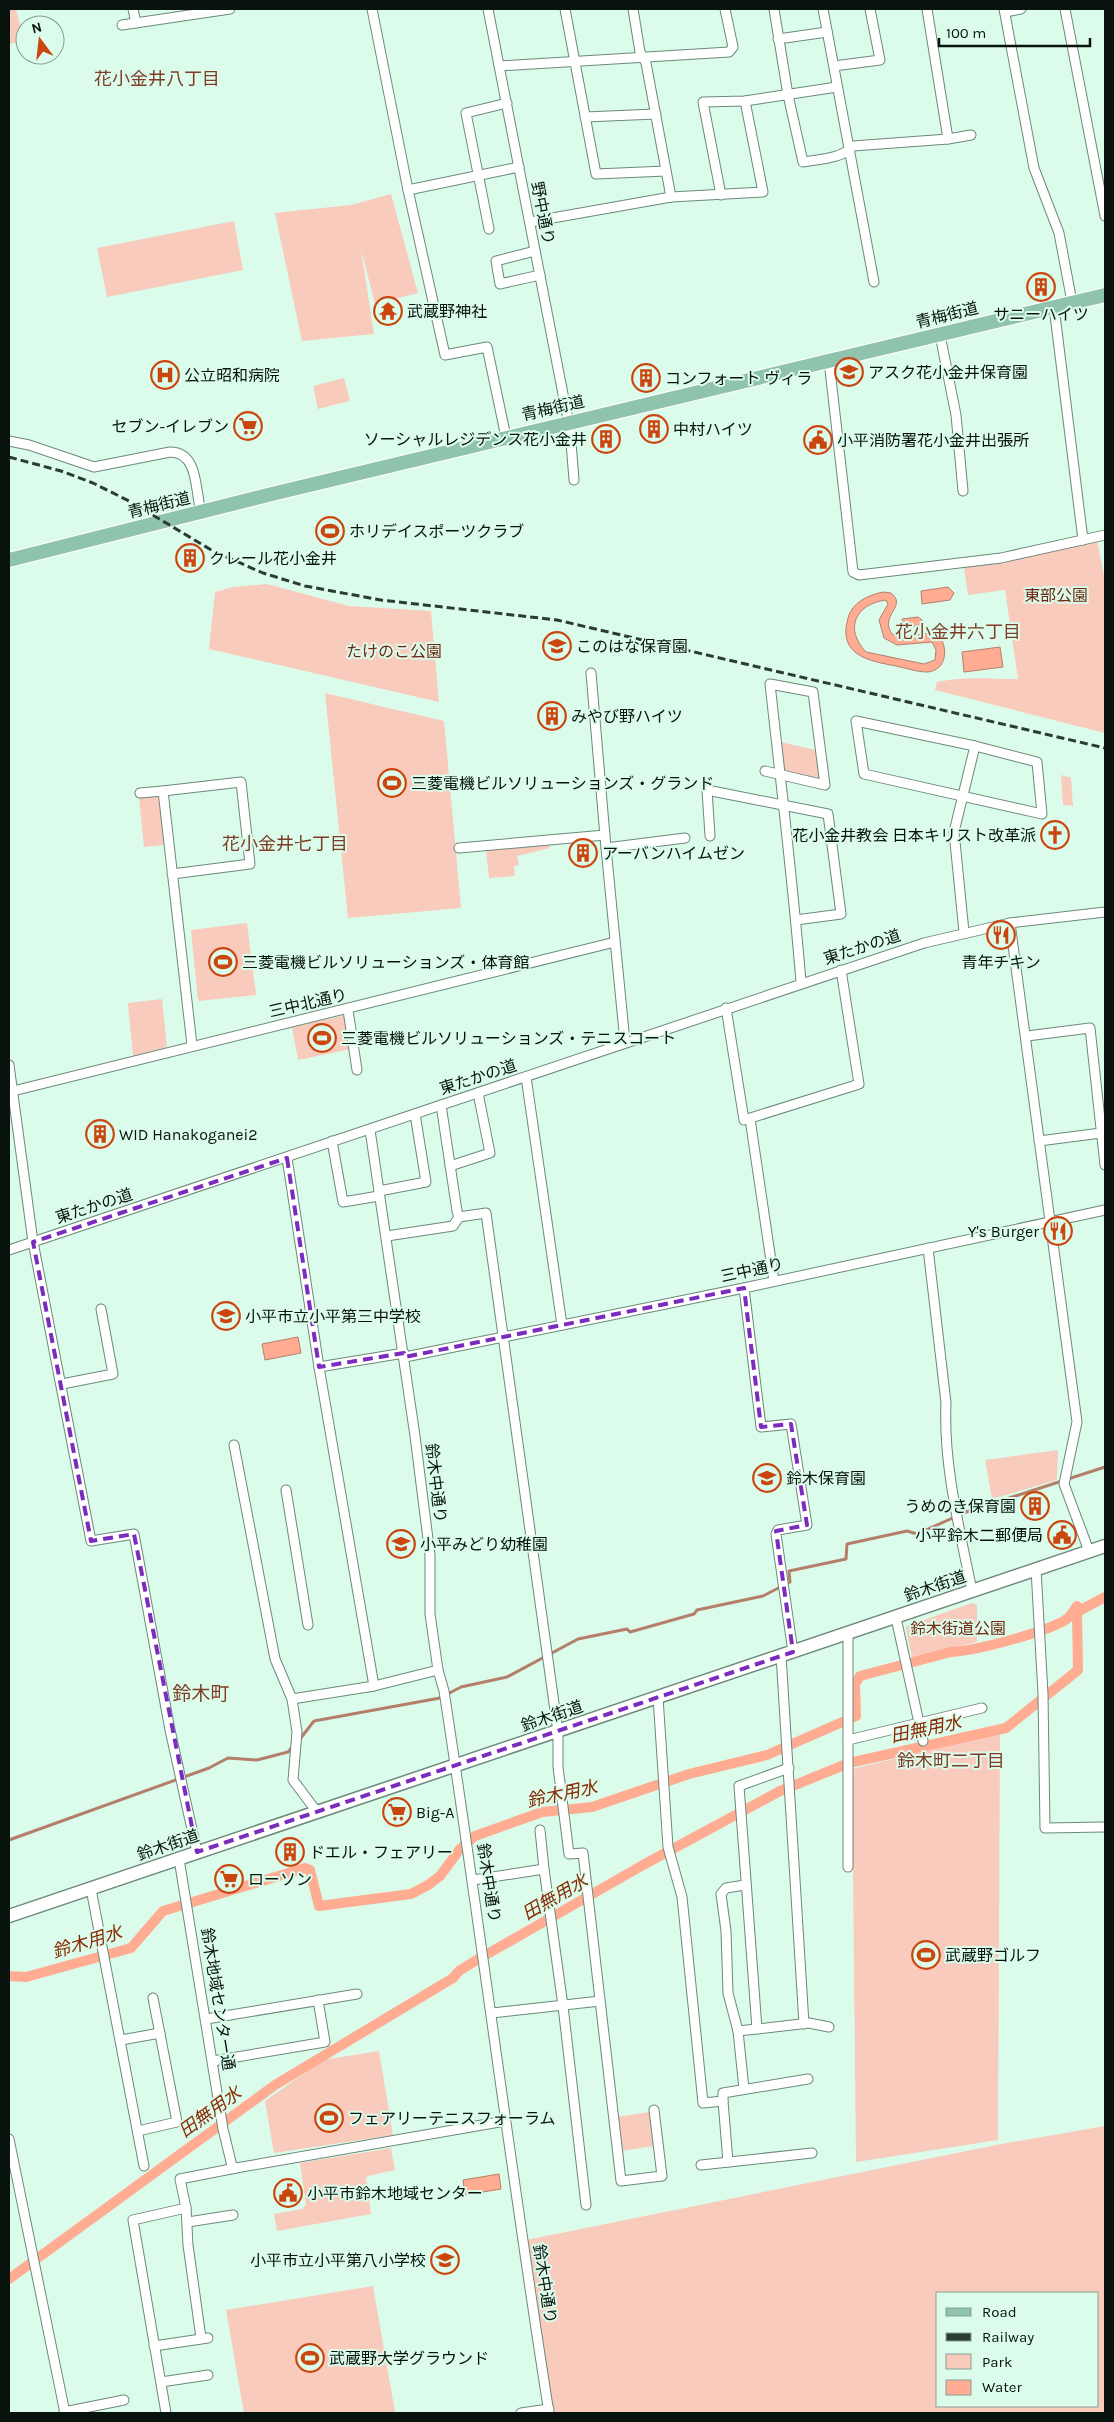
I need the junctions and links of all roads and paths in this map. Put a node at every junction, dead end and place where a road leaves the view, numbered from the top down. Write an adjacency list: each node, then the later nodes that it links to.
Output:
1 (133, 9): 16 (street)
2 (225, 9): 15 (street)
3 (372, 9): 36 (street)
4 (488, 9): 22 (street, 野中通り)
5 (565, 9): 21 (street)
6 (633, 9): 20 (street)
7 (725, 9): 20 (street)
8 (774, 9): 19 (street)
9 (823, 9): 18 (street)
10 (870, 9): 23 (street)
11 (927, 9): 31 (street)
12 (1020, 9): 14 (street)
13 (1065, 9): 39 (street)
14 (1005, 10): 46 (street)
15 (179, 12): 16 (street)
16 (136, 23): 17 (street)
17 (122, 25)
18 (827, 32): 19 (street); 23 (street)
19 (778, 39): 25 (street)
20 (643, 58): 21 (street); 28 (street)
21 (574, 62): 22 (street); 29 (street)
22 (499, 66): 27 (street, 野中通り)
23 (834, 66): 24 (street)
24 (837, 86): 25 (street); 32 (street)
25 (788, 95): 26 (street); 32 (street)
26 (746, 101): 37 (street); 37 (street)
27 (506, 103): 33 (street, 野中通り); 35 (street)
28 (656, 114): 29 (street); 34 (street)
29 (585, 117): 34 (street)
30 (971, 135): 31 (street)
31 (948, 139): 32 (street)
32 (849, 151): 44 (street)
33 (519, 167): 35 (street); 40 (street, 野中通り)
34 (666, 171): 38 (street)
35 (477, 175): 36 (street); 41 (street)
36 (408, 190): 51 (street)
37 (721, 194): 38 (street)
38 (671, 197): 40 (street)
39 (1105, 216)
40 (530, 222): 42 (street, 野中通り)
41 (489, 229)
42 (535, 251): 43 (street, 野中通り); 43 (street)
43 (540, 275): 50 (street, 野中通り)
44 (874, 282)
45 (1105, 295): 46 (main road, 青梅街道)
46 (1072, 302): 47 (main road, 青梅街道)
47 (1054, 307): 48 (main road, 青梅街道); 57 (street)
48 (940, 335): 49 (main road, 青梅街道); 54 (street)
49 (829, 361): 50 (main road, 青梅街道); 57 (street)
50 (568, 422): 51 (main road, 青梅街道); 53 (street, 野中通り)
51 (506, 437): 55 (main road, 青梅街道)
52 (9, 442): 55 (street)
53 (574, 480)
54 (963, 491)
55 (201, 512): 58 (main road, 青梅街道)
56 (1105, 535): 57 (street)
57 (1083, 540)
58 (9, 560)
59 (591, 673): 67 (street)
60 (975, 746): 65 (street); 65 (street); 65 (street)
61 (765, 771): 62 (street)
62 (780, 774): 62 (street); 66 (street)
63 (163, 791): 64 (street); 72 (street); 72 (street)
64 (140, 793)
65 (963, 798): 76 (street)
66 (784, 807): 68 (street); 74 (street); 74 (street)
67 (605, 835): 70 (street); 71 (street)
68 (710, 836)
69 (685, 838): 71 (street)
70 (459, 848)
71 (606, 848): 77 (street)
72 (172, 874): 84 (street)
73 (1105, 912): 75 (street, 東たかの道)
74 (796, 920): 79 (street)
75 (1010, 923): 76 (street, 東たかの道); 82 (street)
76 (964, 932): 78 (street, 東たかの道)
77 (615, 942): 81 (street, 三中北通り); 83 (street)
78 (840, 970): 79 (street, 東たかの道); 92 (street)
79 (801, 982): 80 (street, 東たかの道)
80 (726, 1008): 83 (street, 東たかの道); 92 (street)
81 (348, 1010): 84 (street, 三中北通り); 86 (street)
82 (1027, 1036): 94 (street); 96 (street)
83 (625, 1042): 87 (street, 東たかの道)
84 (192, 1046): 88 (street, 三中北通り)
85 (9, 1065): 88 (street)
86 (357, 1070)
87 (526, 1077): 89 (street, 東たかの道); 111 (street)
88 (10, 1092): 105 (street)
89 (478, 1093): 90 (street, 東たかの道); 99 (street)
90 (441, 1105): 91 (street, 東たかの道); 99 (street)
91 (415, 1114): 93 (street, 東たかの道); 100 (street)
92 (750, 1119): 108 (street)
93 (370, 1130): 95 (street, 東たかの道); 100 (street, 鈴木中通り)
94 (1101, 1133): 96 (street); 98 (street)
95 (332, 1141): 97 (street, 東たかの道); 100 (street)
96 (1039, 1141): 103 (street)
97 (286, 1158): 105 (street, 東たかの道); 114 (street)
98 (1105, 1165)
99 (450, 1166): 102 (street)
100 (379, 1194): 104 (street, 鈴木中通り)
101 (1105, 1210): 103 (street, 三中通り)
102 (459, 1218): 104 (street); 112 (street)
103 (1050, 1222): 106 (street, 三中通り); 119 (street)
104 (387, 1236): 113 (street, 鈴木中通り)
105 (33, 1242): 107 (street, 東たかの道); 115 (street)
106 (928, 1248): 108 (street, 三中通り); 121 (street)
107 (9, 1250)
108 (774, 1281): 109 (street, 三中通り)
109 (744, 1288): 111 (street, 三中通り); 125 (street)
110 (100, 1309): 115 (street)
111 (562, 1325): 112 (street, 三中通り)
112 (503, 1338): 113 (street, 三中通り); 132 (street)
113 (405, 1355): 114 (street, 三中通り); 126 (street, 鈴木中通り)
114 (319, 1367): 127 (street)
115 (62, 1384): 140 (street)
116 (234, 1445): 129 (street)
117 (286, 1490): 123 (street)
118 (1105, 1546): 119 (main road, 鈴木街道)
119 (1088, 1551): 120 (main road, 鈴木街道)
120 (1036, 1569): 121 (main road, 鈴木街道); 138 (street)
121 (972, 1591): 122 (main road, 鈴木街道)
122 (896, 1618): 124 (main road, 鈴木街道); 131 (street)
123 (308, 1625)
124 (848, 1633): 125 (main road, 鈴木街道); 133 (street)
125 (787, 1653): 128 (main road, 鈴木街道); 136 (street)
126 (438, 1670): 127 (street); 135 (street, 鈴木中通り)
127 (374, 1686): 129 (street)
128 (658, 1697): 132 (main road, 鈴木街道); 164 (street)
129 (292, 1699): 137 (street)
130 (982, 1708): 131 (street)
131 (919, 1724): 133 (street); 134 (street)
132 (558, 1732): 135 (main road, 鈴木街道); 151 (street)
133 (848, 1740): 142 (street)
134 (923, 1741)
135 (455, 1766): 137 (main road, 鈴木街道); 144 (street, 鈴木中通り)
136 (789, 1768): 145 (street); 155 (street)
137 (317, 1812): 140 (main road, 鈴木街道)
138 (1105, 1827)
139 (540, 1830): 143 (street)
140 (197, 1852): 141 (main road, 鈴木街道)
141 (179, 1859): 146 (main road, 鈴木街道); 154 (street, 鈴木地域センター通)
142 (848, 1867)
143 (544, 1869): 144 (street); 152 (street)
144 (473, 1880): 153 (street, 鈴木中通り)
145 (745, 1885): 157 (street); 158 (street)
146 (91, 1889): 147 (main road, 鈴木街道); 160 (street)
147 (9, 1916)
148 (357, 1994): 150 (street)
149 (153, 1998): 159 (street)
150 (318, 2000): 154 (street); 161 (street)
151 (600, 2001): 152 (street); 165 (street)
152 (563, 2006): 153 (street); 174 (street)
153 (492, 2013): 166 (street, 鈴木中通り)
154 (206, 2018): 161 (street, 鈴木地域センター通)
155 (804, 2024): 156 (street); 157 (street)
156 (829, 2028)
157 (757, 2029): 158 (street)
158 (738, 2031): 163 (street)
159 (160, 2033): 160 (street); 167 (street)
160 (121, 2040): 167 (street)
161 (213, 2061): 173 (street, 鈴木地域センター通)
162 (808, 2079): 163 (street)
163 (744, 2089): 164 (street)
164 (722, 2101): 170 (street)
165 (654, 2110)
166 (505, 2121): 173 (street); 182 (street, 鈴木中通り)
167 (138, 2131): 171 (street)
168 (9, 2139): 183 (street)
169 (812, 2152): 170 (street)
170 (728, 2162): 172 (street)
171 (144, 2166)
172 (701, 2166)
173 (236, 2168): 175 (street)
174 (586, 2205)
175 (186, 2208): 177 (street); 178 (street)
176 (233, 2215): 177 (street)
177 (188, 2222): 178 (street)
178 (154, 2346): 180 (street)
179 (208, 2375): 180 (street)
180 (161, 2382): 184 (street)
181 (124, 2399): 183 (street)
182 (549, 2411): 185 (street)
183 (64, 2413)
184 (166, 2413)
185 (522, 2413)

